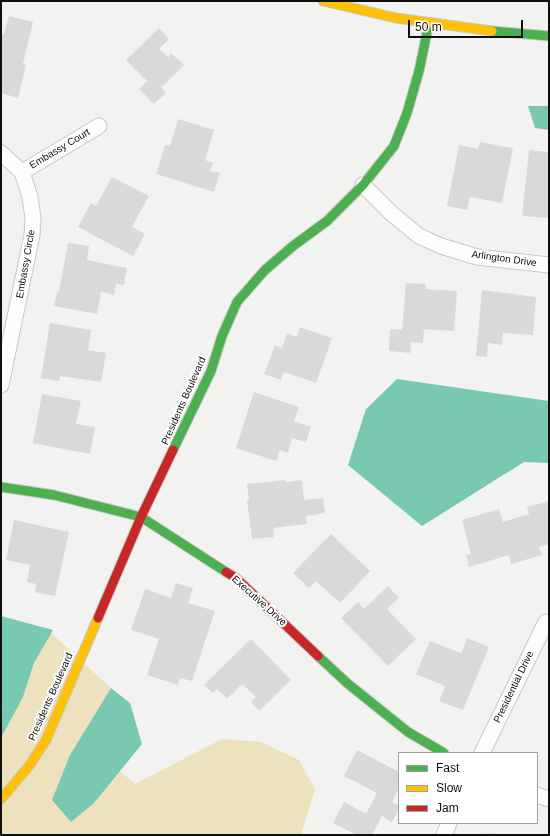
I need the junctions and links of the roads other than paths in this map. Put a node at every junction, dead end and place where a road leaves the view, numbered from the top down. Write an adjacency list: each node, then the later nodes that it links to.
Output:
1 (323, 1): 2 (street)
2 (429, 23): 3 (street); 7 (street, Presidents Boulevard)
3 (549, 36)
4 (99, 126): 6 (street, Embassy Court)
5 (1, 153): 6 (street)
6 (22, 172): 9 (street, Embassy Circle)
7 (363, 185): 8 (street, Arlington Drive); 11 (street, Presidents Boulevard)
8 (549, 265)
9 (1, 385)
10 (1, 487): 11 (street, Executive Drive)
11 (141, 517): 13 (street, Executive Drive); 16 (street, Presidents Boulevard)
12 (546, 622): 14 (street, Presidential Drive)
13 (442, 752)
14 (482, 752)
15 (538, 795): 17 (street)
16 (1, 799)
17 (549, 799)
18 (449, 824): 19 (street)
19 (444, 835)

